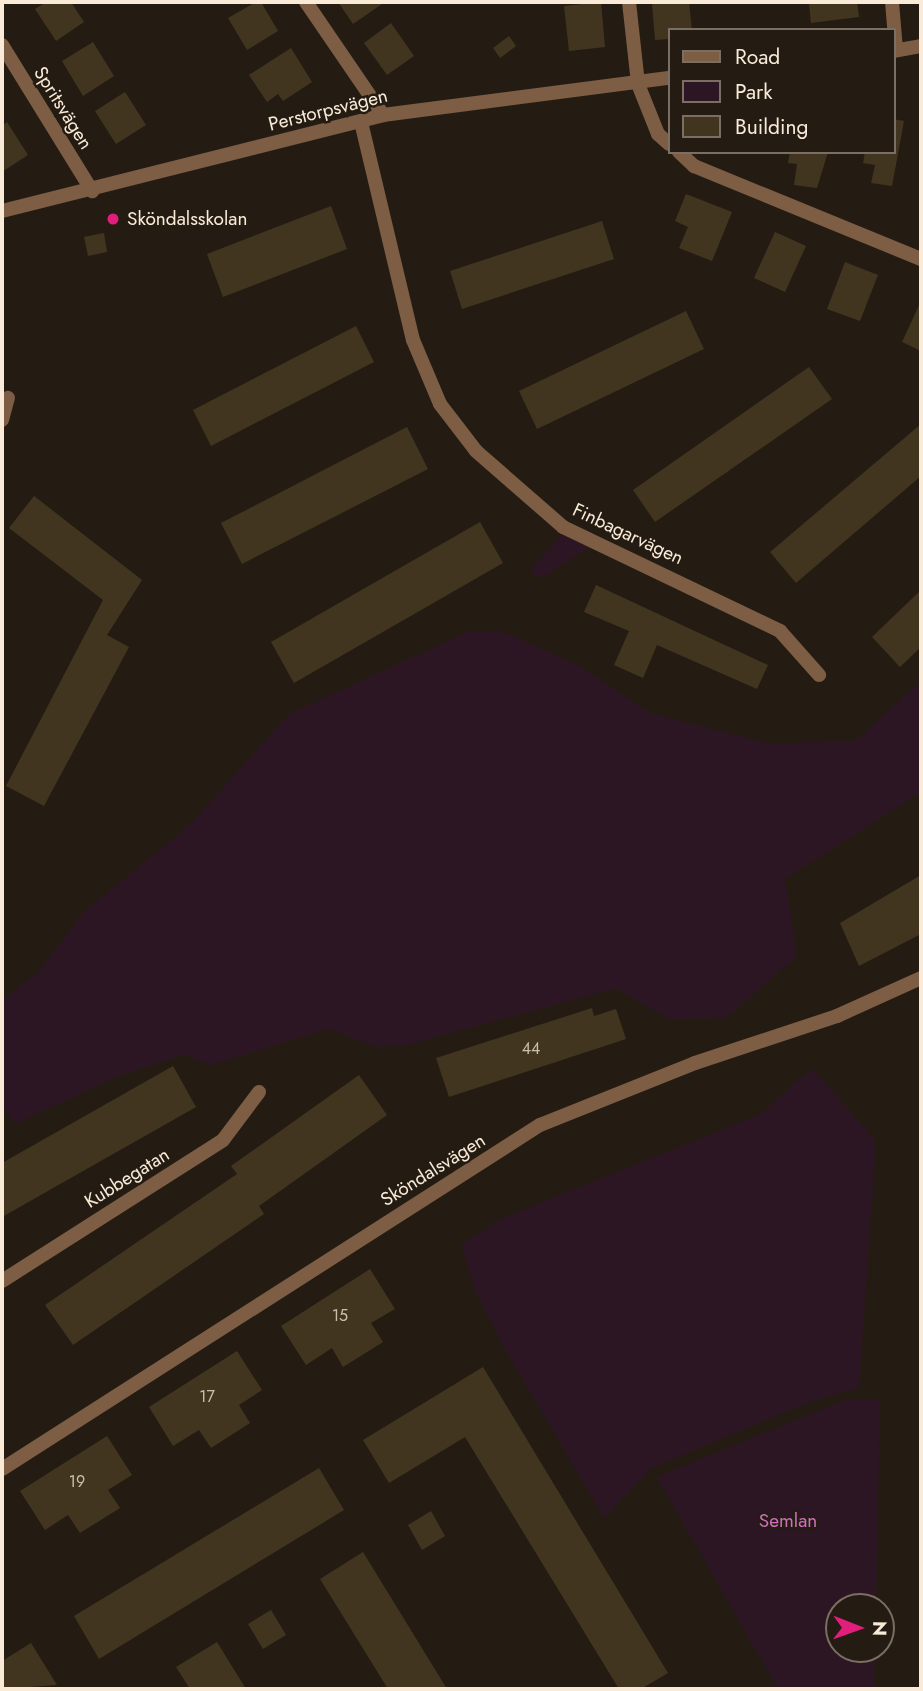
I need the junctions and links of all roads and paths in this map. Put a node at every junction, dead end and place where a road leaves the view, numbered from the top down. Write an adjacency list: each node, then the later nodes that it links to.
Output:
1 (306, 2): 10 (street)
2 (629, 2): 9 (street)
3 (892, 2): 4 (street)
4 (894, 28)
5 (2, 45): 14 (street, Spritsvägen)
6 (921, 46): 7 (street)
7 (895, 50)
8 (668, 78): 9 (street, Perstorpsvägen)
9 (638, 84): 10 (street, Perstorpsvägen); 12 (street)
10 (383, 115): 11 (street, Perstorpsvägen)
11 (362, 122): 14 (street, Perstorpsvägen); 19 (street, Finbagarvägen)
12 (668, 143)
13 (681, 154): 16 (street)
14 (92, 191): 15 (street, Perstorpsvägen)
15 (2, 211)
16 (921, 259)
17 (8, 398): 18 (street)
18 (2, 420)
19 (819, 675)
20 (921, 978): 23 (street, Sköndalsvägen)
21 (259, 1092): 22 (street, Kubbegatan)
22 (2, 1281)
23 (2, 1469)

